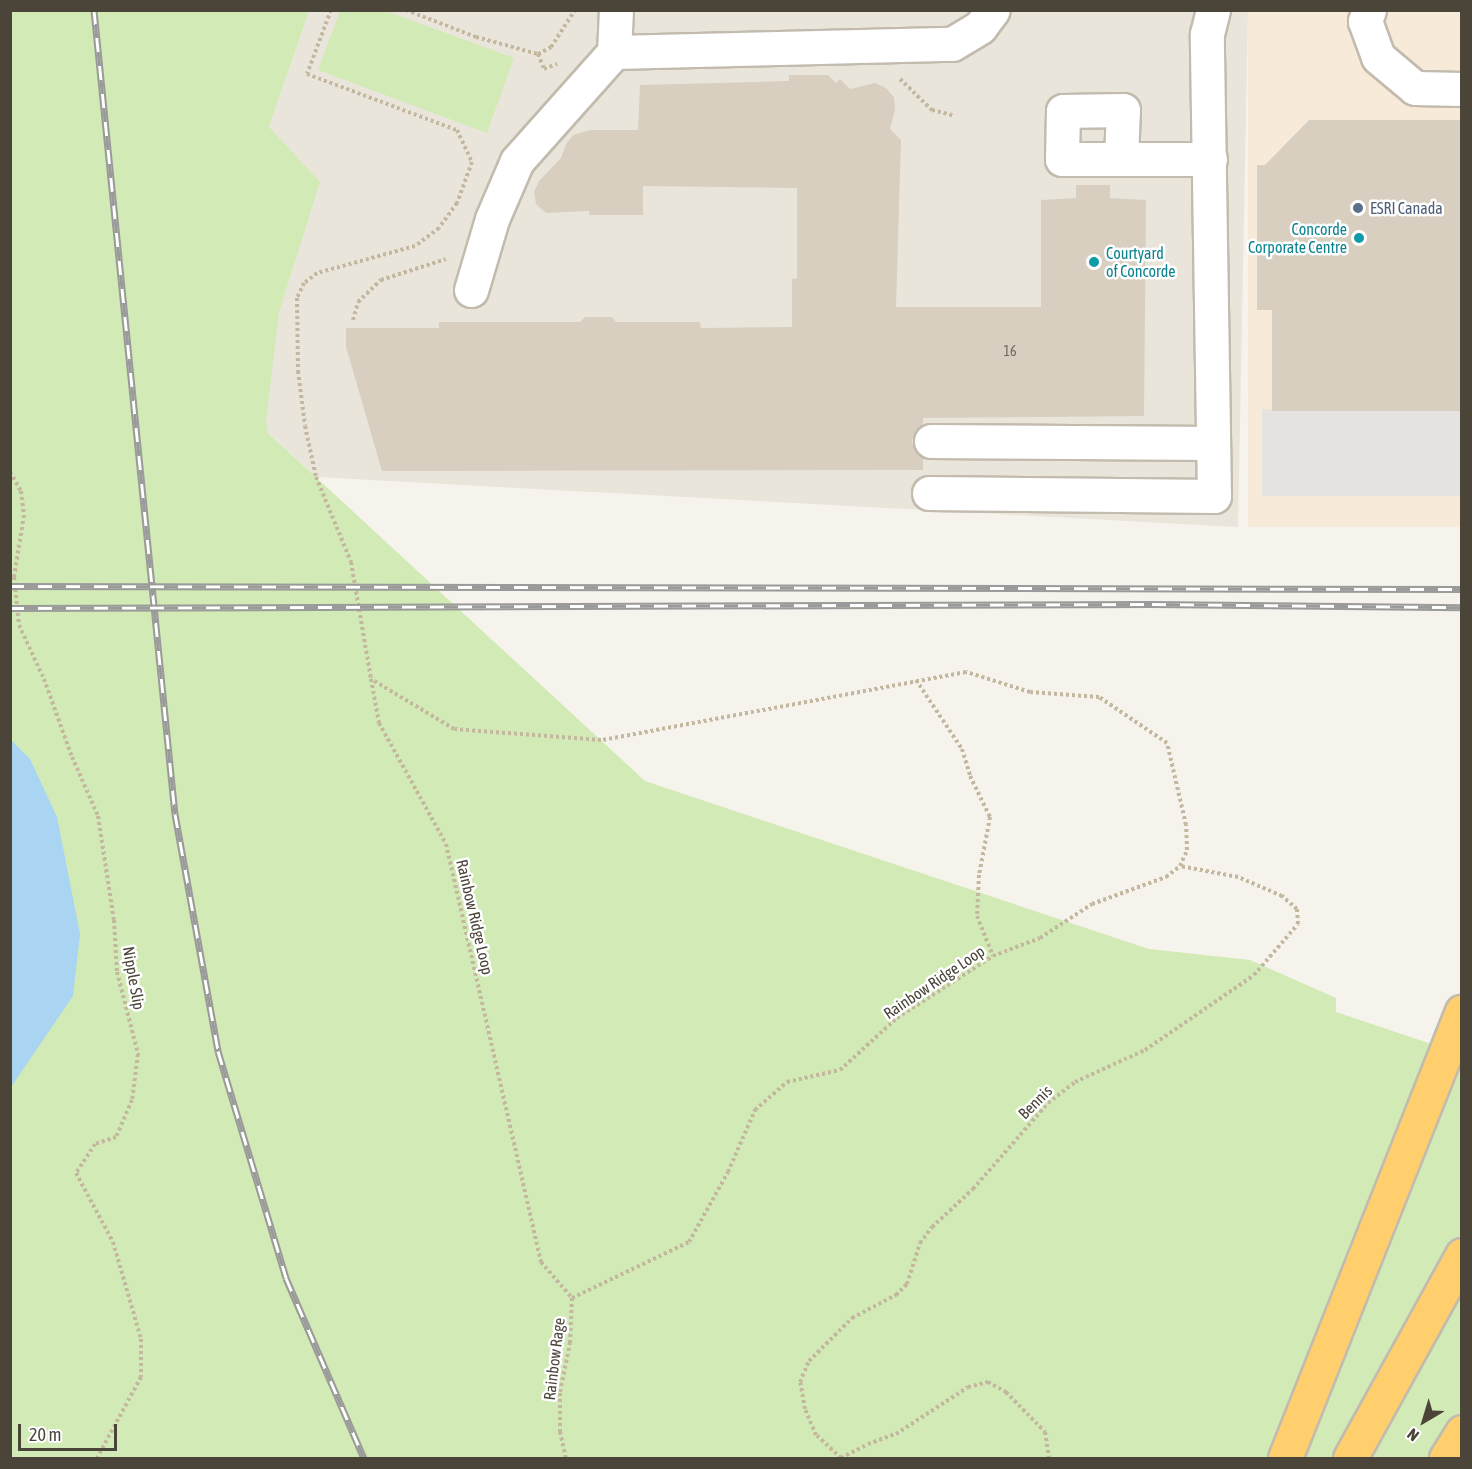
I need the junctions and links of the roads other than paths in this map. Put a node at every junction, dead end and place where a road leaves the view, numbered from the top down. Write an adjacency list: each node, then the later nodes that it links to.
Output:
1 (616, 10): 5 (lane)
2 (993, 10): 5 (lane)
3 (1213, 10): 8 (lane)
4 (1369, 10): 6 (lane)
5 (614, 52): 9 (lane)
6 (1461, 89)
7 (1121, 159): 8 (lane)
8 (1210, 159): 11 (lane)
9 (471, 290)
10 (931, 441): 11 (lane)
11 (1213, 443): 12 (lane)
12 (929, 493)
13 (1461, 1012): 16 (highway)
14 (1461, 1255): 17 (highway)
15 (1461, 1432): 18 (highway)
16 (1285, 1458)
17 (1350, 1458)
18 (1446, 1458)

